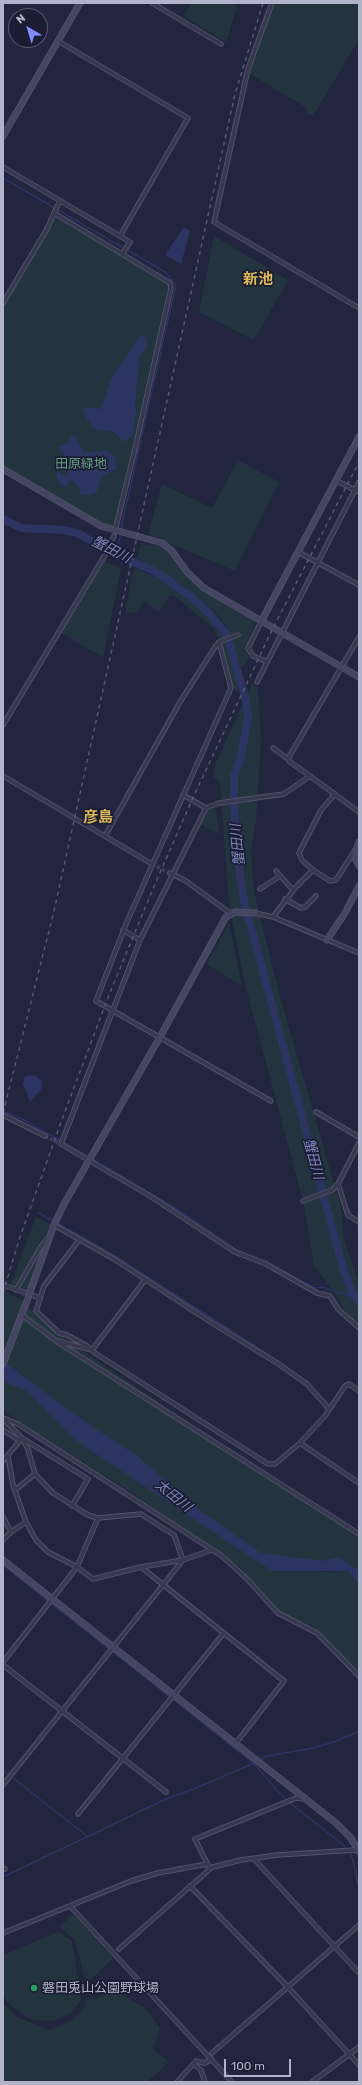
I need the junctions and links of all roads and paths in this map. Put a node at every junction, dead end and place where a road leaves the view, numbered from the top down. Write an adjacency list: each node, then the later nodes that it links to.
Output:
1 (80, 3): 4 (street)
2 (152, 3): 5 (street)
3 (272, 3): 13 (street)
4 (58, 41): 6 (street); 10 (street)
5 (221, 44)
6 (3, 136)
7 (3, 167): 8 (street)
8 (60, 201): 9 (street); 10 (street)
9 (54, 213): 11 (street); 12 (street)
10 (120, 236): 11 (street)
11 (123, 254): 20 (street)
12 (3, 303)
13 (359, 308)
14 (359, 437): 16 (street)
15 (3, 469): 20 (street)
16 (337, 481): 18 (street); 21 (street)
17 (359, 482): 18 (street)
18 (355, 490): 19 (street); 22 (street)
19 (359, 492)
20 (115, 534): 24 (street); 33 (street)
21 (298, 552): 22 (street); 24 (street)
22 (318, 561): 23 (street); 25 (street)
23 (359, 584)
24 (262, 620): 25 (street); 29 (street)
25 (282, 632): 29 (street); 30 (street)
26 (238, 635): 28 (street)
27 (359, 637): 30 (street)
28 (220, 642): 39 (street); 42 (street)
29 (267, 662): 32 (street)
30 (341, 667): 31 (street); 35 (street)
31 (359, 677)
32 (257, 682)
33 (3, 725)
34 (273, 748): 35 (street)
35 (288, 759): 37 (street)
36 (3, 776): 42 (street)
37 (310, 776): 38 (street); 40 (street)
38 (335, 794): 41 (street); 47 (street)
39 (183, 795): 40 (street); 45 (street)
40 (206, 808): 49 (street)
41 (359, 812)
42 (105, 836): 45 (street)
43 (359, 842): 44 (street)
44 (355, 852): 46 (street); 47 (street)
45 (152, 864): 59 (street)
46 (359, 866)
47 (314, 870): 53 (street)
48 (276, 871): 50 (street)
49 (170, 873): 56 (street); 60 (street)
50 (280, 876): 52 (street); 53 (street)
51 (359, 886): 61 (street)
52 (260, 889)
53 (293, 890): 55 (street)
54 (316, 896): 55 (street)
55 (285, 899): 58 (street)
56 (232, 912): 57 (street); 64 (street)
57 (255, 913): 58 (street)
58 (273, 917): 61 (street)
59 (123, 930): 60 (street); 63 (street)
60 (140, 940): 63 (street)
61 (327, 940): 62 (street)
62 (359, 953)
63 (112, 1009): 64 (street); 71 (street)
64 (160, 1037): 65 (street); 71 (street)
65 (271, 1101)
66 (316, 1112): 69 (street)
67 (3, 1115): 68 (street)
68 (45, 1136)
69 (359, 1138)
70 (359, 1143): 72 (street)
71 (89, 1161): 75 (street); 83 (street)
72 (338, 1184): 73 (street); 74 (street)
73 (303, 1201)
74 (359, 1222)
75 (54, 1225): 76 (street); 77 (street)
76 (50, 1236): 80 (street); 82 (street, bridge)
77 (80, 1239): 78 (street); 81 (street)
78 (145, 1280): 85 (street); 88 (street)
79 (3, 1285): 80 (street)
80 (16, 1290): 81 (street)
81 (40, 1298): 85 (street)
82 (21, 1315): 84 (street); 86 (street)
83 (359, 1328)
84 (55, 1340): 85 (street); 103 (street)
85 (92, 1350): 92 (street)
86 (3, 1364)
87 (359, 1391): 88 (street)
88 (329, 1409): 92 (street)
89 (3, 1418): 91 (street); 105 (street)
90 (3, 1430): 91 (street)
91 (21, 1440): 93 (street); 95 (street); 98 (street)
92 (300, 1443): 96 (street)
93 (8, 1456): 94 (street); 97 (street)
94 (3, 1461)
95 (35, 1474): 97 (street); 98 (street)
96 (359, 1483)
97 (15, 1490): 101 (street)
98 (72, 1506): 100 (street)
99 (3, 1517): 102 (street)
100 (98, 1518): 107 (street); 108 (street)
101 (26, 1522): 102 (street); 108 (street)
102 (11, 1532): 104 (street)
103 (359, 1534)
104 (3, 1540)
105 (212, 1550): 107 (street); 115 (street)
106 (3, 1560): 111 (street)
107 (183, 1560): 109 (street); 110 (street)
108 (77, 1567): 109 (street); 111 (street)
109 (141, 1567): 110 (street)
110 (163, 1585): 112 (street); 113 (street)
111 (53, 1600): 113 (street); 114 (street)
112 (223, 1634): 116 (street); 118 (street)
113 (113, 1647): 116 (street); 117 (street)
114 (3, 1664): 117 (street)
115 (359, 1676)
116 (175, 1696): 118 (street); 119 (street)
117 (62, 1712): 119 (street); 120 (street)
118 (236, 1743): 122 (street)
119 (122, 1759): 121 (street); 123 (street)
120 (3, 1785)
121 (166, 1792)
122 (307, 1799): 124 (street); 126 (street)
123 (78, 1814)
124 (359, 1851): 125 (street)
125 (254, 1859): 126 (street); 131 (street)
126 (208, 1866): 127 (street); 128 (street)
127 (190, 1886): 132 (street); 134 (street)
128 (70, 1906): 130 (street); 138 (street)
129 (359, 1925): 131 (street)
130 (3, 1933)
131 (335, 1946): 133 (street); 134 (street)
132 (119, 1949)
133 (359, 1972)
134 (288, 1987): 136 (street); 137 (street)
135 (359, 2047): 137 (street)
136 (212, 2053)
137 (349, 2055): 140 (street); 144 (street)
138 (212, 2060): 139 (street); 143 (street)
139 (194, 2064): 141 (street); 142 (street)
140 (359, 2065)
141 (177, 2082)
142 (205, 2082)
143 (232, 2082)
144 (312, 2082)

